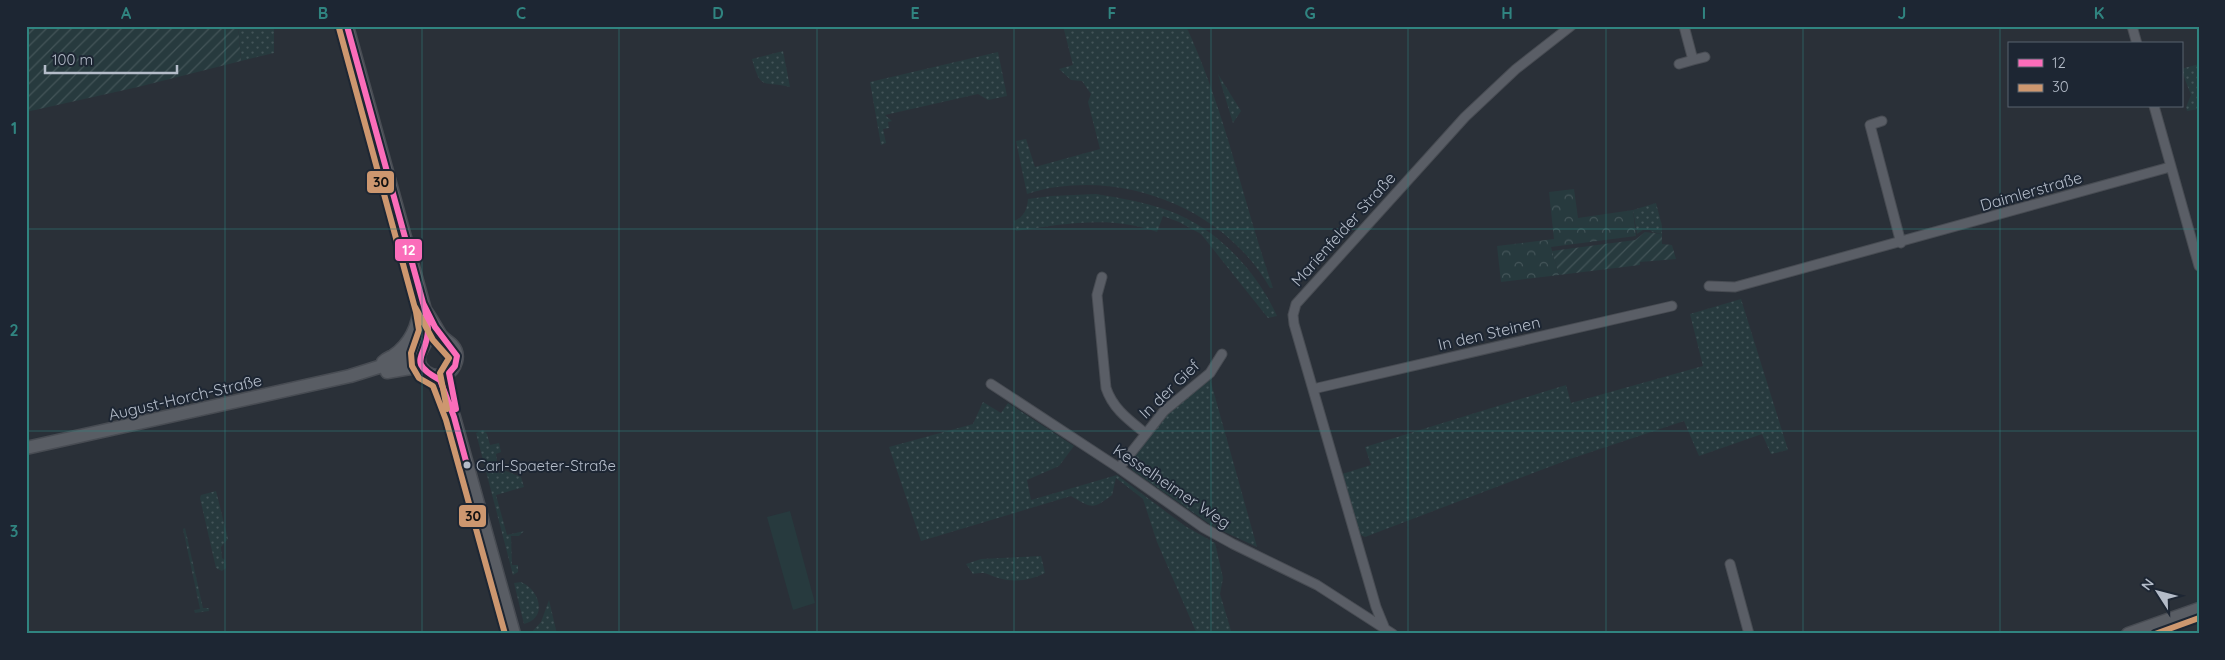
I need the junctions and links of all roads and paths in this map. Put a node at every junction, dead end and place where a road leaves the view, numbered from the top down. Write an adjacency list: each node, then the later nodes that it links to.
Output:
1 (347, 26): 16 (main road)
2 (1571, 26): 28 (street, Marienfelder Straße)
3 (1684, 26): 7 (street)
4 (2132, 26): 5 (street)
5 (2136, 42)
6 (1705, 57): 7 (street)
7 (1693, 60): 8 (street)
8 (1679, 64)
9 (2155, 108): 11 (street)
10 (1882, 121): 12 (street)
11 (2170, 167): 12 (street, Daimlerstraße); 13 (street)
12 (1901, 242): 15 (street, Daimlerstraße)
13 (2199, 266)
14 (1102, 277): 30 (street)
15 (1709, 286)
16 (420, 297): 18 (main road); 22 (main road, August-Horch-Straße)
17 (1672, 306): 28 (street, In den Steinen)
18 (425, 310): 19 (main road); 20 (main road)
19 (445, 340): 20 (main road); 24 (main road)
20 (423, 348): 22 (main road, August-Horch-Straße); 23 (main road)
21 (1222, 354): 30 (street, In der Gief)
22 (378, 366): 25 (main road, August-Horch-Straße)
23 (423, 369): 25 (main road, August-Horch-Straße); 26 (main road)
24 (449, 373): 26 (main road); 29 (main road)
25 (350, 376): 31 (main road, August-Horch-Straße)
26 (436, 377): 29 (main road)
27 (991, 384): 32 (street, Kesselheimer Weg)
28 (1313, 389): 35 (street, Marienfelder Straße)
29 (454, 417): 36 (main road)
30 (1145, 433): 32 (street, In der Gief)
31 (26, 448)
32 (1119, 468): 35 (street, Kesselheimer Weg)
33 (1730, 564): 38 (street)
34 (2199, 609): 39 (main road)
35 (1385, 629): 37 (street, Kesselheimer Weg)
36 (514, 634)
37 (1394, 634)
38 (1749, 634)
39 (2128, 634)

